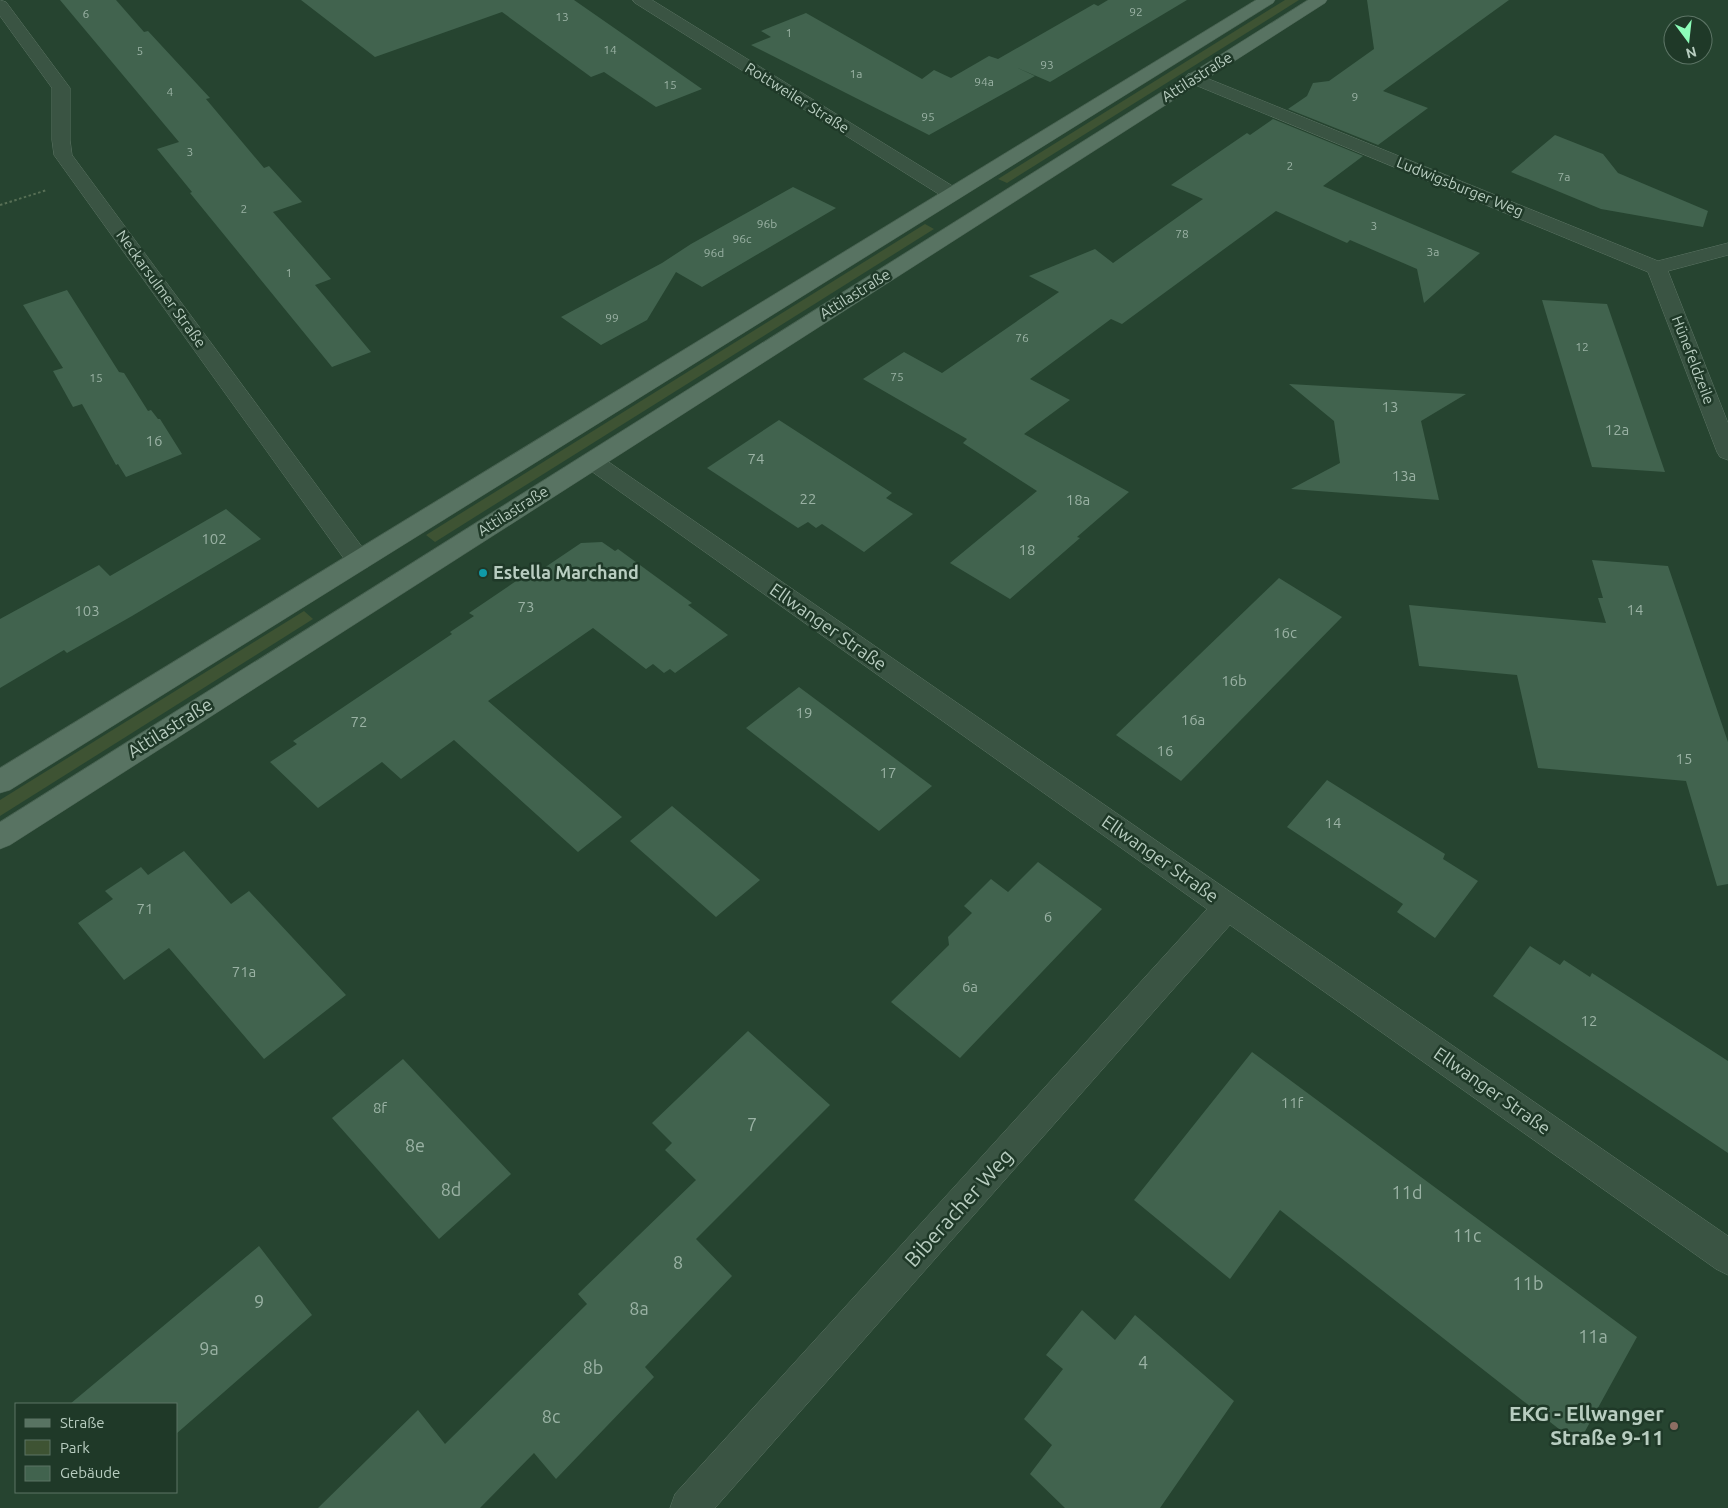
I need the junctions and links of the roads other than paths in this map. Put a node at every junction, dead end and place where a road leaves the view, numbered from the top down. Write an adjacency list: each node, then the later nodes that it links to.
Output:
1 (641, 0): 6 (street, Rottweiler Straße)
2 (1266, 0): 6 (main road, Attilastraße)
3 (1318, 0): 5 (main road, Attilastraße)
4 (0, 5): 12 (street, Neckarsulmer Straße)
5 (1194, 78): 7 (main road, Attilastraße); 9 (street, Ludwigsburger Weg)
6 (952, 194): 7 (main road); 12 (main road, Attilastraße)
7 (986, 211): 11 (main road, Attilastraße)
8 (1728, 249): 9 (street)
9 (1657, 268): 10 (street, Hünefeldzeile)
10 (1728, 452)
11 (592, 461): 13 (main road, Attilastraße); 16 (street, Ellwanger Straße)
12 (359, 561): 13 (main road); 14 (main road, Attilastraße)
13 (392, 588): 15 (main road, Attilastraße)
14 (0, 782)
15 (0, 837)
16 (1228, 907): 17 (street, Ellwanger Straße); 18 (street, Biberacher Weg)
17 (1728, 1256)
18 (689, 1508)

